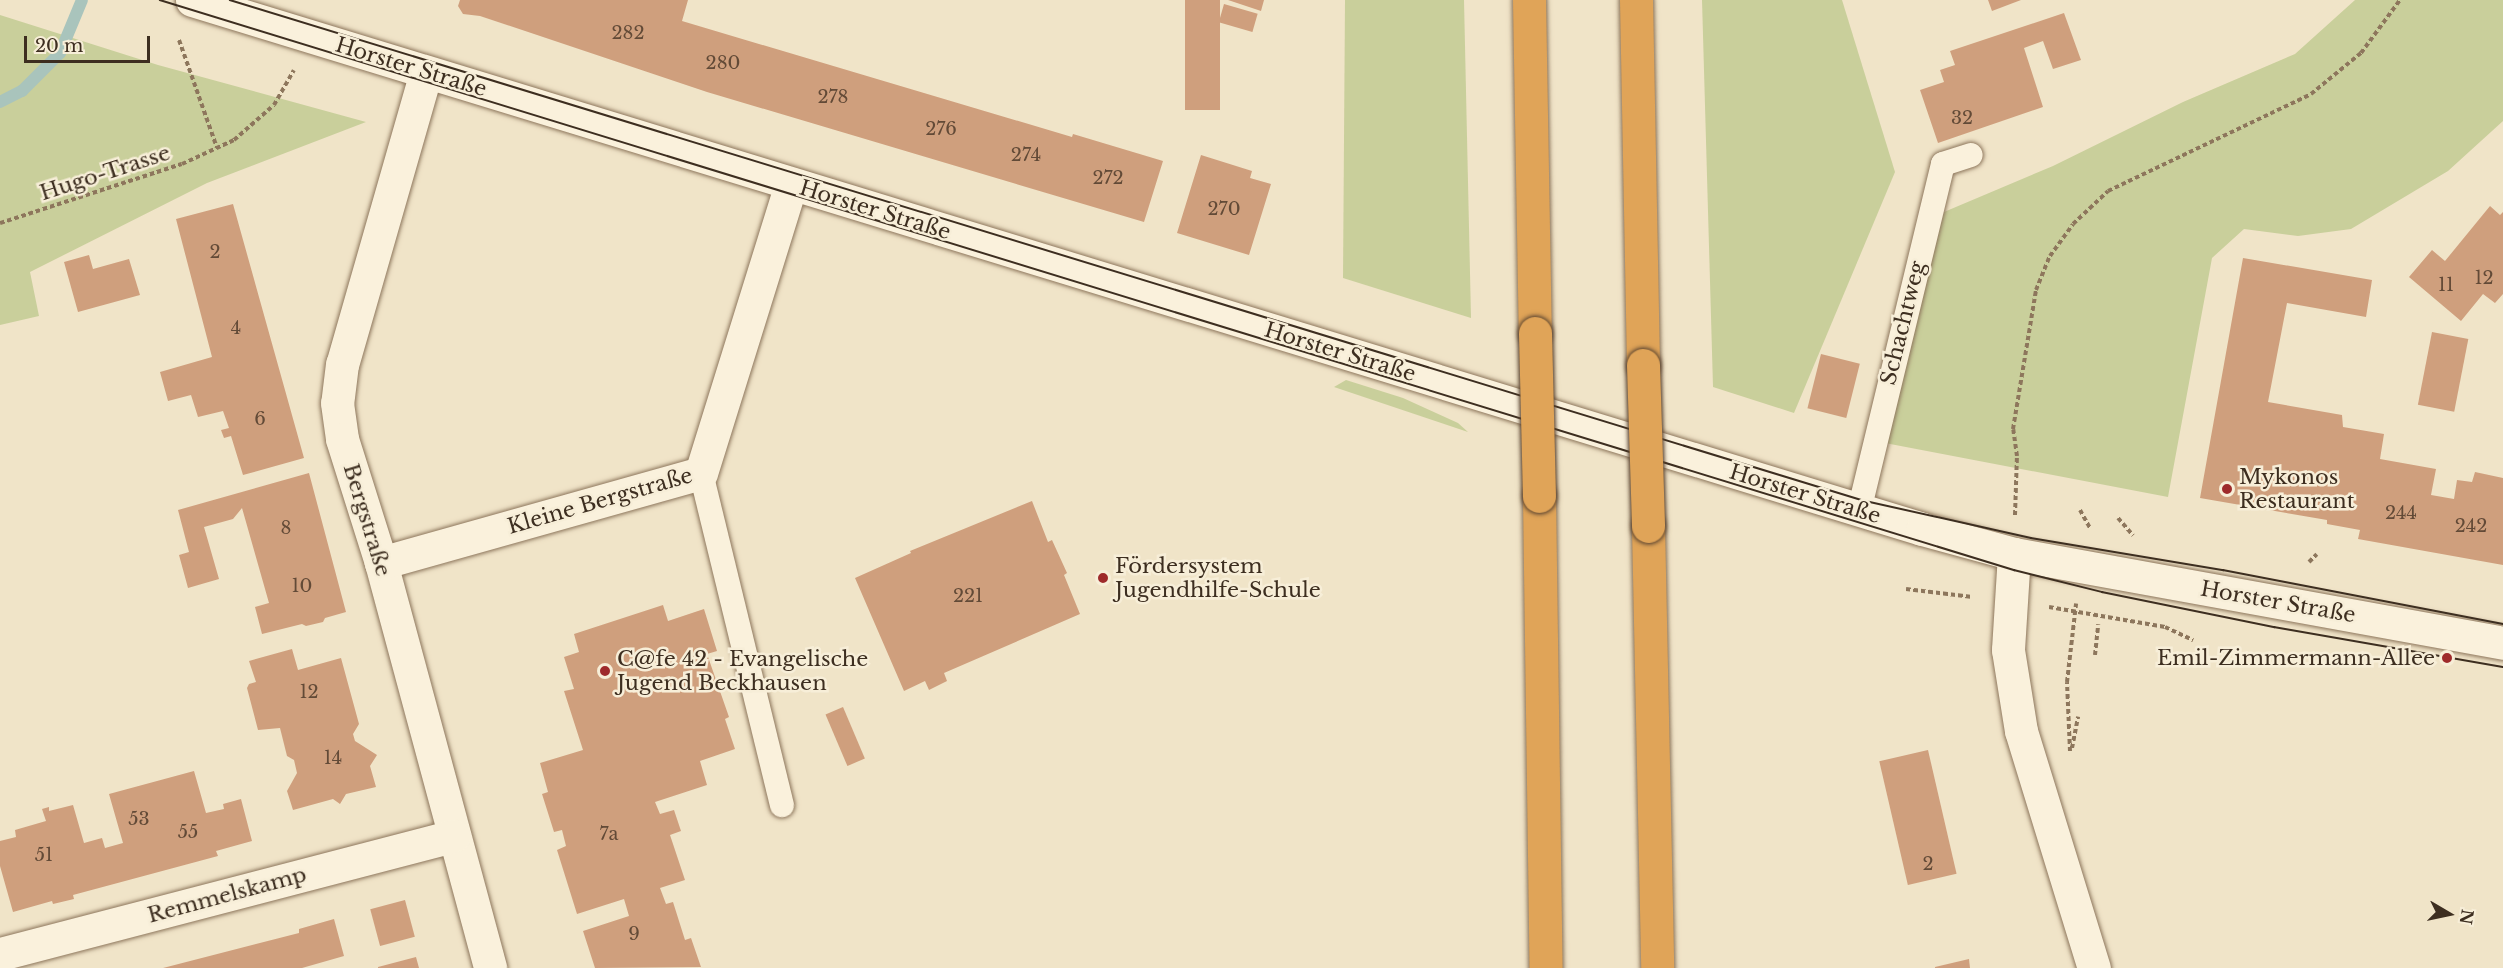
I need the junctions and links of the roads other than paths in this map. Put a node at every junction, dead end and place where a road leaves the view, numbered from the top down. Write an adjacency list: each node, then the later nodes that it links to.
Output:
1 (192, 0): 4 (main road, Horster Straße)
2 (1529, 0): 16 (highway, bridge)
3 (1636, 0): 17 (highway, bridge)
4 (426, 72): 6 (main road, Horster Straße); 10 (main road, Bergstraße)
5 (1971, 155): 8 (lane, Schachtweg)
6 (790, 184): 7 (main road, Kleine Bergstraße); 8 (main road, Horster Straße)
7 (701, 473): 10 (main road, Kleine Bergstraße); 12 (lane)
8 (1859, 511): 9 (main road, Horster Straße)
9 (2014, 554): 11 (main road, Horster Straße); 18 (main road)
10 (381, 563): 13 (main road, Bergstraße)
11 (2503, 644)
12 (782, 805)
13 (454, 836): 14 (main road, Remmelskamp); 15 (main road, Bergstraße)
14 (16, 957)
15 (490, 968)
16 (1546, 968)
17 (1657, 968)
18 (2094, 968)

